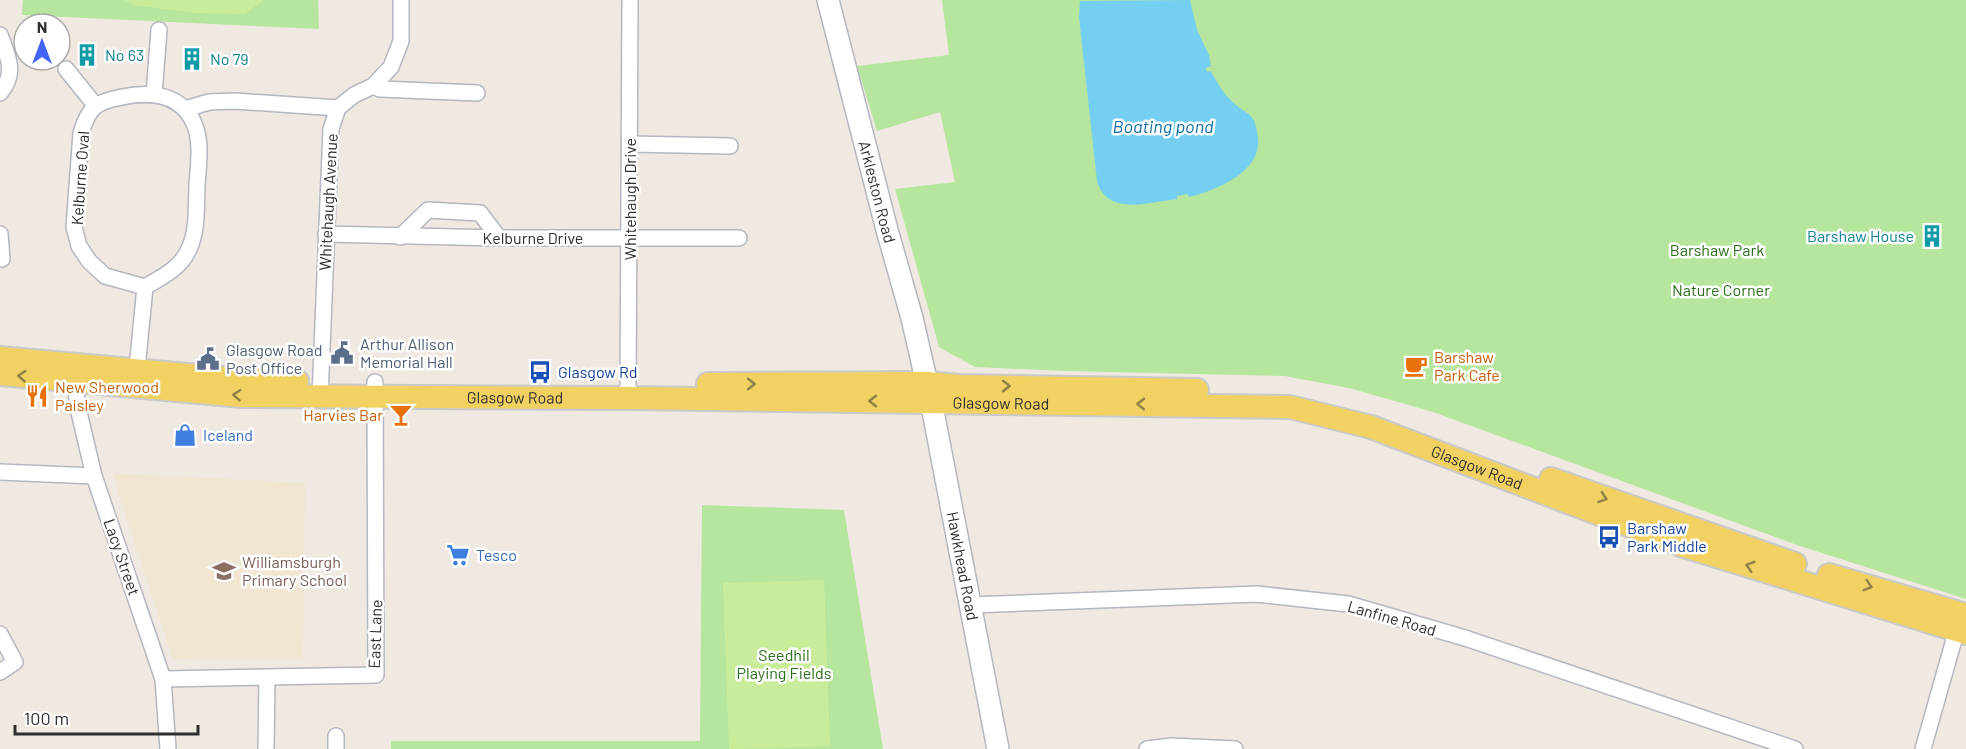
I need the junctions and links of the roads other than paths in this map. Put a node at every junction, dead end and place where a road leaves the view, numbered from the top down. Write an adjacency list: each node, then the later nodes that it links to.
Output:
1 (401, 0): 7 (street)
2 (630, 0): 14 (street, Whitehaugh Drive)
3 (828, 0): 31 (street, Arkleston Road)
4 (159, 30): 10 (street)
5 (0, 34): 8 (street)
6 (68, 72): 11 (street)
7 (373, 86): 9 (street); 12 (street)
8 (0, 93)
9 (477, 93)
10 (154, 94): 11 (street); 13 (street)
11 (95, 105): 23 (street, Kelburne Oval)
12 (338, 108): 13 (street); 17 (street, Whitehaugh Avenue)
13 (185, 109): 23 (street)
14 (630, 144): 15 (street); 20 (street, Whitehaugh Drive)
15 (730, 146)
16 (0, 234): 22 (street)
17 (326, 234): 18 (street, Kelburne Drive); 28 (street, Whitehaugh Avenue)
18 (400, 237): 19 (street, Kelburne Drive); 19 (street)
19 (499, 238): 20 (street, Kelburne Drive)
20 (630, 238): 21 (street, Kelburne Drive); 30 (street, Whitehaugh Drive)
21 (739, 238)
22 (2, 259)
23 (145, 287): 27 (street)
24 (0, 358): 25 (main road, Glasgow Road)
25 (74, 372): 26 (main road, Glasgow Road, one-way to 26); 27 (main road, Glasgow Road); 33 (street, Lacy Street)
26 (0, 374)
27 (136, 378): 28 (main road, Glasgow Road)
28 (319, 389): 29 (main road, Glasgow Road)
29 (374, 390): 30 (main road, Glasgow Road); 38 (street, East Lane)
30 (628, 391): 31 (main road, Glasgow Road)
31 (929, 392): 34 (street, Hawkhead Road); 35 (main road, Glasgow Road)
32 (0, 472): 33 (street)
33 (94, 476): 39 (street, Lacy Street)
34 (970, 605): 42 (street, Hawkhead Road); 45 (street, Lanfine Road)
35 (1963, 623): 46 (street)
36 (0, 634): 37 (street)
37 (0, 672)
38 (267, 677): 39 (street, East Lane); 41 (street)
39 (164, 678): 40 (street, Lacy Street)
40 (168, 749)
41 (266, 749)
42 (998, 749)
43 (1147, 749): 44 (street)
44 (1235, 749)
45 (1795, 749)
46 (1923, 749)

